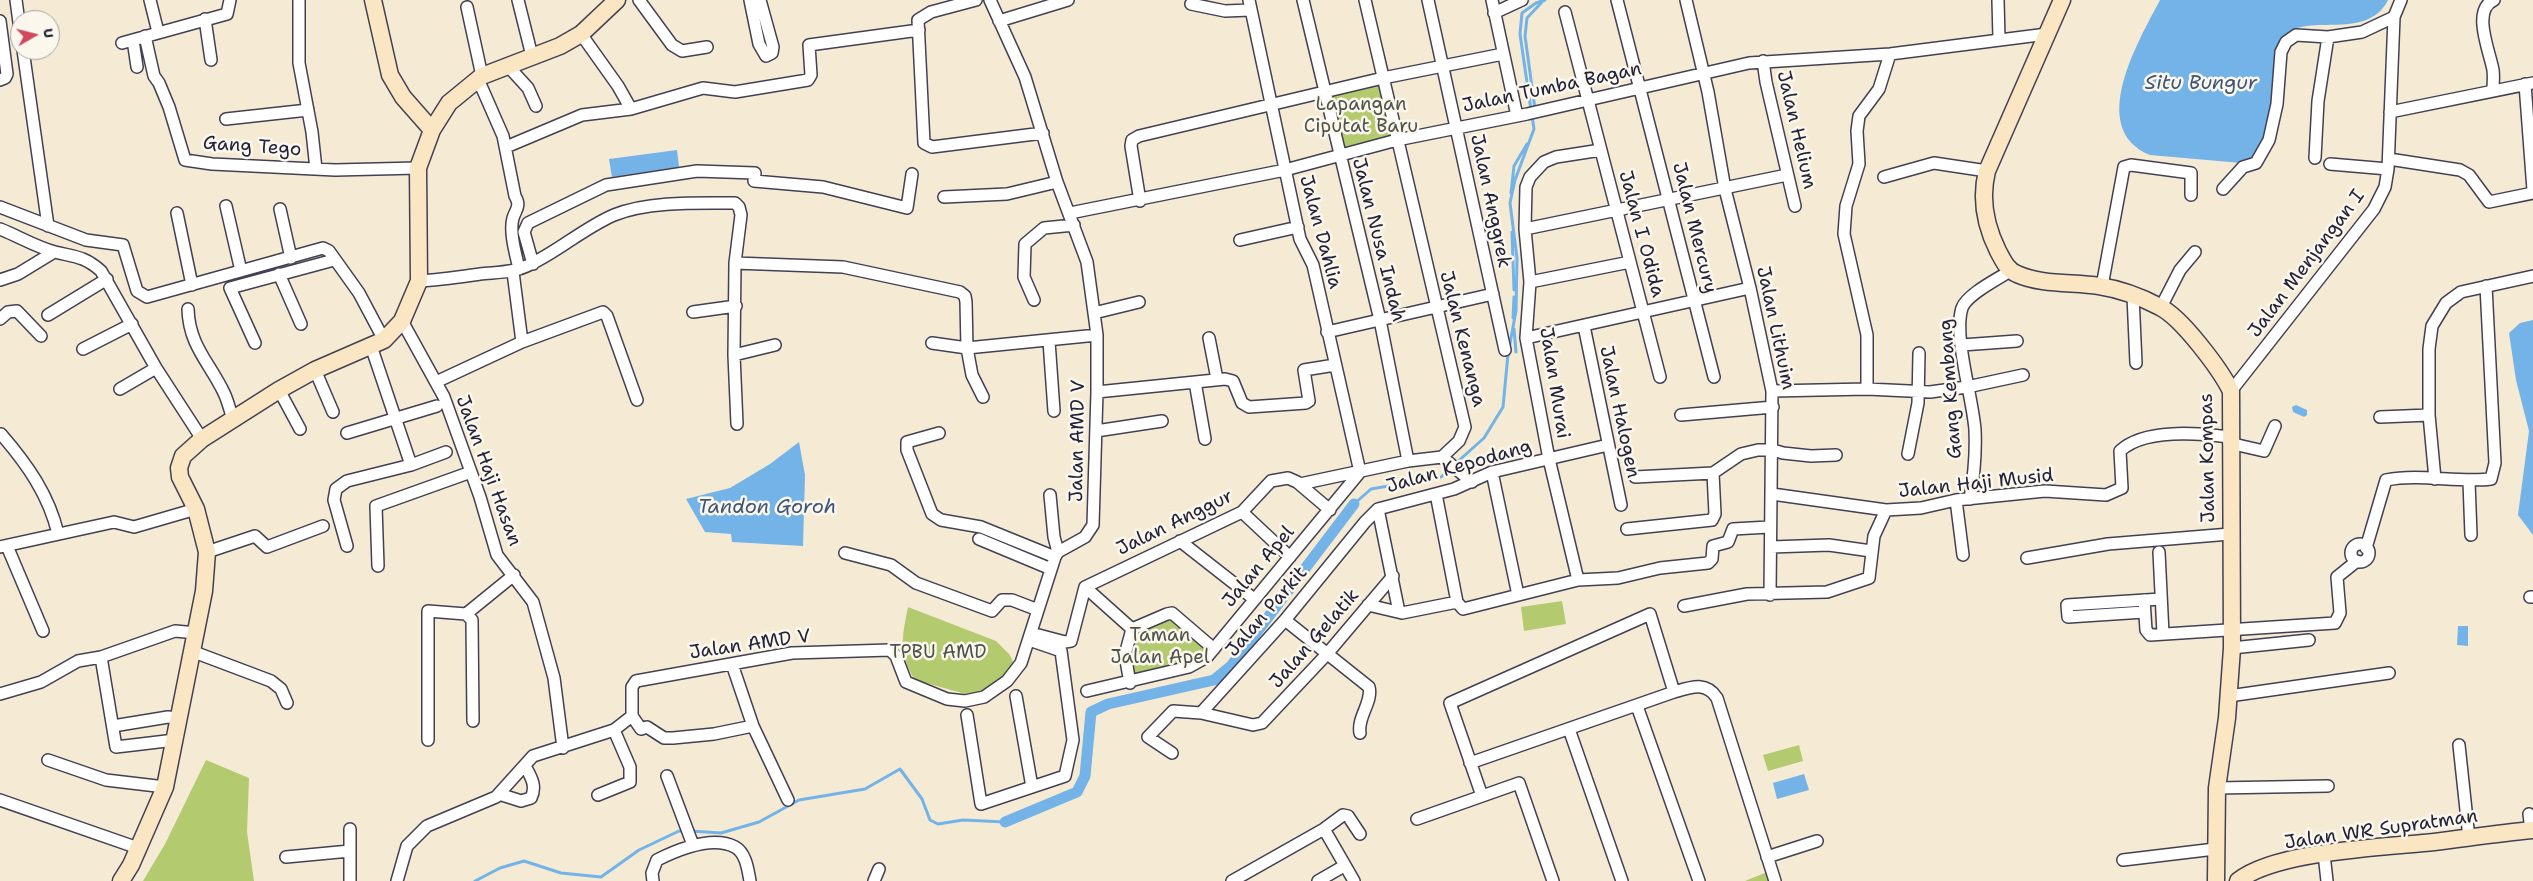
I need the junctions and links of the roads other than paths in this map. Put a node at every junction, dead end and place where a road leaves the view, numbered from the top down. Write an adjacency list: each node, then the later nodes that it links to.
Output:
1 (150, 0): 34 (street)
2 (230, 0): 30 (street)
3 (299, 0): 62 (street)
4 (373, 0): 67 (main road)
5 (518, 0): 43 (street)
6 (616, 0): 35 (main road)
7 (639, 0): 40 (street)
8 (750, 0): 9 (street)
9 (760, 0)
10 (976, 0): 33 (street)
11 (990, 0): 32 (street, Jalan AMD V)
12 (1068, 0): 32 (street)
13 (1303, 0): 57 (street, Jalan Nusa Indah)
14 (1365, 0): 52 (street, Jalan Kenanga)
15 (1428, 0): 48 (street, Jalan Anggrek)
16 (1492, 0): 28 (street)
17 (1522, 0): 28 (street)
18 (1618, 0): 55 (street, Jalan Mercury)
19 (1686, 0): 50 (street, Jalan Lithuim)
20 (1998, 0): 39 (street)
21 (2062, 0): 36 (main road)
22 (2401, 0): 29 (street, Jalan Menjangan I)
23 (2494, 0): 56 (street)
24 (1191, 4): 25 (street)
25 (1250, 5): 59 (street, Jalan Dahlia)
26 (467, 7): 51 (street)
27 (1565, 12): 58 (street, Jalan I Odida)
28 (1494, 13): 41 (street)
29 (2394, 17): 38 (street); 63 (street, Jalan Menjangan I)
30 (205, 20): 34 (street); 45 (street)
31 (0, 21): 53 (street)
32 (999, 21): 68 (street, Jalan AMD V)
33 (919, 30): 61 (street); 68 (street)
34 (158, 32): 37 (street)
35 (581, 34): 43 (main road); 61 (street)
36 (2047, 34): 39 (street, Jalan Tumba Bagan); 80 (main road)
37 (144, 36): 49 (street); 78 (street, Gang Tego)
38 (2328, 38): 74 (street); 86 (street)
39 (1999, 39): 42 (street, Jalan Tumba Bagan)
40 (707, 47)
41 (1503, 54): 48 (street); 64 (street)
42 (1890, 54): 46 (street, Jalan Tumba Bagan); 174 (street)
43 (532, 56): 47 (main road)
44 (24, 60): 100 (street)
45 (211, 60)
46 (1763, 61): 50 (street, Jalan Tumba Bagan); 82 (street, Jalan Helium)
47 (506, 65): 51 (main road); 60 (street)
48 (1443, 65): 52 (street); 66 (street, Jalan Anggrek)
49 (138, 68)
50 (1703, 72): 55 (street, Jalan Tumba Bagan); 85 (street, Jalan Lithuim)
51 (480, 78): 67 (main road); 71 (street)
52 (1383, 78): 57 (street); 70 (street, Jalan Kenanga)
53 (0, 80)
54 (2529, 84): 56 (street); 69 (street)
55 (1640, 87): 58 (street, Jalan Tumba Bagan); 90 (street, Jalan Mercury)
56 (2493, 90): 63 (street)
57 (1324, 92): 59 (street); 73 (street, Jalan Nusa Indah)
58 (1588, 100): 64 (street, Jalan Tumba Bagan); 72 (street, Jalan I Odida)
59 (1272, 103): 79 (street, Jalan Dahlia); 91 (street)
60 (536, 106)
61 (630, 109): 71 (street)
62 (308, 110): 65 (street); 78 (street)
63 (2390, 112): 76 (street, Jalan Menjangan I)
64 (1522, 115): 66 (street, Jalan Tumba Bagan)
65 (226, 119)
66 (1456, 127): 70 (street, Jalan Tumba Bagan); 125 (street, Jalan Anggrek)
67 (432, 130): 77 (main road)
68 (1043, 133): 84 (street, Jalan AMD V)
69 (2531, 139): 87 (street)
70 (1397, 140): 73 (street, Jalan Tumba Bagan); 131 (street, Jalan Kenanga)
71 (506, 147): 112 (street)
72 (1601, 150): 96 (street, Jalan I Odida); 103 (street, Jalan Murai)
73 (1339, 154): 79 (street, Jalan Tumba Bagan); 139 (street, Jalan Nusa Indah)
74 (2315, 158)
75 (2330, 164): 76 (street)
76 (2389, 164): 87 (street); 177 (street, Jalan Menjangan I)
77 (418, 168): 78 (street, Gang Tego); 119 (main road)
78 (316, 169)
79 (1285, 170): 91 (street, Jalan Tumba Bagan); 101 (street, Jalan Dahlia)
80 (1987, 171): 83 (street); 113 (main road)
81 (912, 174): 111 (street)
82 (1787, 175): 85 (street); 93 (street, Jalan Helium)
83 (1884, 176)
84 (1057, 182): 89 (street); 98 (street, Jalan AMD V)
85 (1725, 189): 90 (street); 124 (street, Jalan Lithuim)
86 (2223, 189)
87 (2533, 191)
88 (2190, 195): 122 (street)
89 (944, 197)
90 (1669, 200): 96 (street); 129 (street, Jalan Mercury)
91 (1140, 201): 98 (street, Jalan Tumba Bagan)
92 (226, 206): 114 (street)
93 (1795, 206)
94 (0, 207): 100 (street)
95 (280, 209): 107 (street)
96 (1617, 210): 103 (street); 109 (street, Jalan I Odida)
97 (177, 213): 121 (street)
98 (1070, 213): 99 (street, Jalan AMD V)
99 (1074, 225): 127 (street); 135 (street, Jalan AMD V)
100 (48, 226): 121 (street)
101 (1298, 227): 104 (street); 144 (street, Jalan Dahlia)
102 (0, 229): 105 (street)
103 (1525, 229): 120 (street, Jalan Murai)
104 (1240, 240)
105 (54, 252): 117 (street); 118 (street)
106 (2195, 252): 132 (street)
107 (291, 258): 108 (street); 114 (street)
108 (334, 260): 115 (street); 153 (street)
109 (1630, 262): 120 (street); 136 (street, Jalan I Odida)
110 (735, 263): 111 (street); 130 (street); 157 (street)
111 (533, 264): 112 (street)
112 (516, 270): 119 (street); 152 (street)
113 (2010, 271): 122 (main road, Jalan Kompas); 155 (street, Gang Kembang)
114 (241, 272): 121 (street)
115 (279, 274): 142 (street); 151 (street)
116 (2533, 276): 123 (street)
117 (107, 279): 137 (street); 141 (street)
118 (0, 280)
119 (419, 281): 140 (main road)
120 (1530, 282): 148 (street, Jalan Murai)
121 (192, 285)
122 (2102, 286): 126 (main road, Jalan Kompas)
123 (2486, 286): 187 (street); 218 (street)
124 (1750, 288): 129 (street); 176 (street, Jalan Lithuim)
125 (1493, 294): 131 (street); 159 (street, Jalan Anggrek)
126 (2133, 296): 132 (main road, Jalan Kompas); 162 (street)
127 (1034, 300)
128 (1139, 302): 135 (street)
129 (1694, 302): 136 (street); 168 (street, Jalan Mercury)
130 (736, 306): 134 (street); 161 (street)
131 (1436, 307): 139 (street); 208 (street, Jalan Kenanga)
132 (2161, 307): 177 (main road, Jalan Kompas)
133 (188, 309): 190 (street)
134 (693, 312)
135 (1094, 313): 145 (street, Jalan AMD V)
136 (1644, 313): 143 (street); 167 (street, Jalan I Odida)
137 (48, 315)
138 (0, 319): 146 (street)
139 (1380, 320): 144 (street); 209 (street, Jalan Nusa Indah)
140 (402, 321): 153 (main road); 170 (street, Jalan Haji Hasan)
141 (132, 324): 158 (street); 164 (street)
142 (301, 324)
143 (1584, 326): 148 (street); 202 (street, Jalan Halogen)
144 (1327, 332): 163 (street, Jalan Dahlia)
145 (1097, 335): 149 (street); 178 (street, Jalan AMD V)
146 (41, 336)
147 (1208, 338): 169 (street)
148 (1526, 338): 207 (street, Jalan Murai)
149 (1048, 341): 157 (street); 184 (street)
150 (2017, 341): 155 (street)
151 (255, 342)
152 (522, 342): 170 (street); 181 (street)
153 (378, 343): 165 (main road); 189 (street)
154 (932, 343): 157 (street)
155 (1962, 345): 172 (street, Gang Kembang)
156 (775, 346): 161 (street)
157 (967, 348): 180 (street)
158 (83, 349)
159 (1505, 350)
160 (1919, 353): 179 (street)
161 (734, 355): 192 (street)
162 (2136, 363)
163 (1335, 365): 169 (street); 212 (street, Jalan Dahlia)
164 (156, 368): 173 (street); 199 (street)
165 (315, 370): 175 (main road); 185 (street)
166 (2023, 374): 172 (street)
167 (1660, 377)
168 (1714, 377)
169 (1217, 380): 171 (street)
170 (436, 382): 211 (street, Jalan Haji Hasan)
171 (1195, 382): 178 (street); 200 (street)
172 (1967, 387): 179 (street); 223 (street, Gang Kembang)
173 (120, 389)
174 (1867, 389): 176 (street); 179 (street)
175 (279, 390): 190 (main road); 194 (street)
176 (1772, 391): 183 (street, Jalan Lithuim)
177 (2231, 391): 201 (main road, Jalan Kompas)
178 (1097, 392): 195 (street, Jalan AMD V)
179 (1918, 392): 205 (street)
180 (983, 397)
181 (637, 400)
182 (437, 406): 189 (street)
183 (1773, 407): 186 (street); 203 (street, Jalan Lithuim)
184 (1054, 410)
185 (333, 412)
186 (1681, 415)
187 (2429, 415): 188 (street); 216 (street)
188 (2380, 417)
189 (397, 418): 196 (street); 210 (street)
190 (233, 419): 199 (main road)
191 (1162, 421): 195 (street)
192 (737, 424)
193 (2275, 426): 201 (street)
194 (300, 429)
195 (1096, 431): 246 (street, Jalan AMD V)
196 (347, 433)
197 (939, 433): 246 (street)
198 (1, 434): 234 (street)
199 (202, 439): 226 (main road)
200 (1205, 439)
201 (2229, 440): 223 (street, Jalan Haji Musid); 235 (main road, Jalan Kompas)
202 (1608, 445): 207 (street, Jalan Kepodang); 225 (street, Jalan Halogen)
203 (1773, 450): 206 (street); 214 (street); 221 (street, Jalan Lithuim)
204 (446, 452): 210 (street)
205 (1908, 454)
206 (1836, 455)
207 (1549, 459): 213 (street, Jalan Kepodang); 254 (street, Jalan Murai)
208 (1445, 460): 209 (street); 217 (street)
209 (1408, 461): 212 (street)
210 (412, 465): 240 (street)
211 (471, 472): 250 (street); 252 (street, Jalan Haji Hasan)
212 (1360, 472): 219 (street, Jalan Anggur); 228 (street, Jalan Apel)
213 (1492, 472): 217 (street, Jalan Kepodang); 256 (street)
214 (1713, 474): 215 (street); 233 (street)
215 (1634, 477)
216 (2435, 479): 218 (street); 271 (street)
217 (1472, 482): 220 (street, Jalan Kepodang)
218 (2469, 482): 236 (street)
219 (1300, 484): 228 (street); 230 (street, Jalan Anggur)
220 (1436, 494): 227 (street, Jalan Kepodang); 262 (street)
221 (1772, 494): 229 (street, Jalan Haji Musid); 232 (street, Jalan Lithuim)
222 (1050, 495): 246 (street)
223 (1970, 498): 224 (street, Jalan Haji Musid)
224 (1956, 500): 229 (street, Jalan Haji Musid); 247 (street)
225 (1621, 505)
226 (196, 509): 234 (street); 243 (main road)
227 (1378, 509): 253 (street); 268 (street, Jalan Parkit)
228 (1330, 510): 248 (street, Jalan Apel)
229 (1886, 510): 242 (street)
230 (1242, 512): 238 (street, Jalan Anggur); 248 (street)
231 (324, 526): 243 (street)
232 (1769, 527): 241 (street, Jalan Lithuim); 254 (street)
233 (1627, 529)
234 (58, 534): 239 (street)
235 (2230, 534): 249 (street); 271 (main road, Jalan Kompas)
236 (2470, 535)
237 (979, 539): 251 (street)
238 (1180, 541): 255 (street, Jalan Anggur); 258 (street)
239 (4, 546): 270 (street)
240 (347, 546)
241 (1770, 547): 242 (street); 257 (street, Jalan Lithuim)
242 (1871, 551): 257 (street)
243 (207, 552): 272 (main road)
244 (2159, 552): 259 (street)
245 (846, 553): 264 (street)
246 (1056, 554): 251 (street, Jalan AMD V)
247 (1963, 555)
248 (1290, 557): 258 (street, Jalan Apel)
249 (2027, 558)
250 (378, 566)
251 (1051, 569): 264 (street, Jalan AMD V)
252 (514, 575): 267 (street); 304 (street, Jalan Haji Hasan)
253 (1392, 576): 261 (street, Jalan Gelatik); 265 (street)
254 (1578, 580): 256 (street)
255 (1085, 587): 269 (street); 274 (street)
256 (1518, 595): 262 (street)
257 (1770, 595): 263 (street)
258 (1254, 599): 277 (street, Jalan Apel)
259 (2161, 599): 260 (street); 273 (street)
260 (2144, 600): 266 (street); 266 (street)
261 (1368, 604): 265 (street); 279 (street, Jalan Gelatik)
262 (1459, 605): 265 (street)
263 (1684, 606)
264 (1038, 610): 274 (street, Jalan AMD V)
265 (1399, 612)
266 (2144, 612): 273 (street)
267 (466, 614): 295 (street); 302 (street)
268 (1285, 620): 279 (street); 291 (street, Jalan Parkit)
269 (1132, 629): 277 (street); 283 (street)
270 (42, 630)
271 (2232, 630): 273 (street); 276 (main road, Jalan Kompas)
272 (197, 633): 278 (main road); 280 (street)
273 (2163, 634)
274 (1030, 636): 281 (street, Jalan AMD V); 312 (street)
275 (2309, 640): 276 (street)
276 (2232, 648): 288 (main road, Jalan Kompas)
277 (1214, 650): 283 (street, Jalan Apel)
278 (194, 652): 289 (street); 294 (main road)
279 (1327, 654): 291 (street, Jalan Gelatik); 300 (street)
280 (101, 657): 285 (street); 296 (street)
281 (732, 664): 293 (street, Jalan AMD V); 297 (street)
282 (2388, 673): 288 (street)
283 (1130, 683): 284 (street, Jalan Apel)
284 (1087, 691)
285 (0, 692)
286 (1674, 692): 290 (street); 307 (street); 332 (street)
287 (1016, 696): 312 (street)
288 (2229, 696): 313 (main road, Jalan Kompas)
289 (287, 703)
290 (1637, 706): 298 (street); 348 (street)
291 (1201, 713): 305 (street)
292 (968, 715): 312 (street)
293 (632, 716): 297 (street); 299 (street)
294 (180, 718): 296 (street); 301 (main road)
295 (473, 721)
296 (113, 726): 301 (street)
297 (753, 726): 318 (street)
298 (1569, 729): 307 (street); 347 (street)
299 (614, 730): 304 (street); 315 (street)
300 (1360, 733)
301 (176, 740): 311 (main road)
302 (428, 740)
303 (2459, 745): 325 (street)
304 (563, 748): 308 (street)
305 (1172, 753)
306 (48, 760): 311 (street)
307 (1470, 763): 316 (street)
308 (525, 766): 314 (street); 314 (street)
309 (667, 776): 324 (street)
310 (2328, 786): 313 (street)
311 (165, 787): 327 (main road)
312 (1032, 787)
313 (2217, 788): 328 (main road, Jalan Kompas)
314 (499, 794): 339 (street)
315 (598, 795)
316 (1482, 796): 319 (street); 346 (street)
317 (0, 800): 327 (street)
318 (788, 800)
319 (1417, 819)
320 (2531, 825): 325 (main road, Jalan WR Supratman)
321 (350, 829): 329 (street)
322 (1324, 829): 323 (street); 334 (street); 343 (street)
323 (1360, 834)
324 (689, 836): 340 (street); 341 (street)
325 (2469, 838): 330 (main road, Jalan WR Supratman)
326 (1817, 841): 332 (street)
327 (138, 848): 337 (main road)
328 (2215, 849): 333 (street); 350 (main road, Jalan Kompas)
329 (350, 851): 331 (street); 338 (street)
330 (2324, 854): 336 (main road, Jalan WR Supratman); 352 (street)
331 (286, 857)
332 (1767, 857): 349 (street)
333 (2123, 860)
334 (1344, 866): 344 (street); 345 (street)
335 (879, 869): 342 (street)
336 (2257, 876): 351 (main road, Jalan WR Supratman)
337 (121, 881)
338 (350, 881)
339 (397, 881)
340 (653, 881)
341 (750, 881)
342 (874, 881)
343 (1232, 881)
344 (1318, 881)
345 (1354, 881)
346 (1553, 881)
347 (1622, 881)
348 (1699, 881)
349 (1774, 881)
350 (2216, 881)
351 (2238, 881)
352 (2327, 881)

